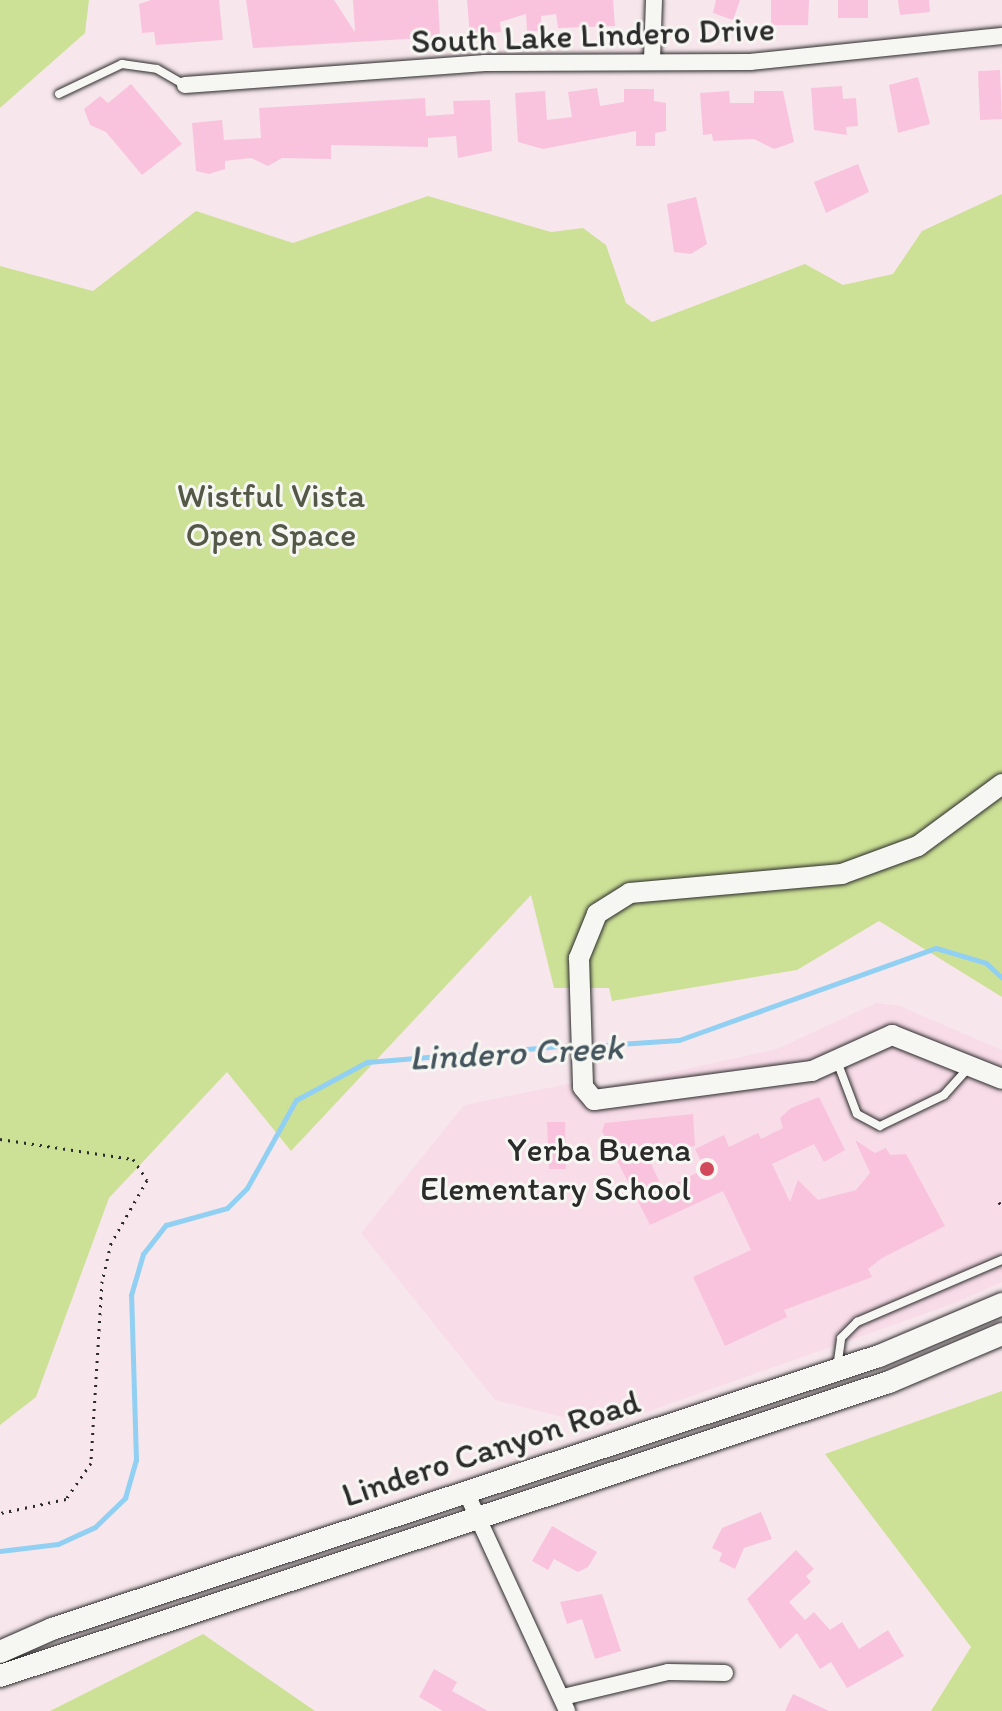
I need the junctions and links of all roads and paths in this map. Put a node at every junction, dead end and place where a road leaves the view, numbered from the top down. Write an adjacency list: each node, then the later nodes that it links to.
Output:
1 (654, 0): 3 (street)
2 (1002, 36): 3 (street, South Lake Lindero Drive)
3 (652, 60): 4 (street, South Lake Lindero Drive)
4 (185, 85): 5 (lane)
5 (59, 94)
6 (1002, 784): 7 (street)
7 (838, 1064): 8 (street); 8 (lane)
8 (970, 1066): 9 (street)
9 (1002, 1079)
10 (0, 1139): 16 (path)
11 (1002, 1260): 14 (lane)
12 (1002, 1304): 14 (main road, Lindero Canyon Road)
13 (1002, 1334): 17 (main road, Lindero Canyon Road)
14 (836, 1371): 15 (main road, Lindero Canyon Road)
15 (466, 1492): 17 (street); 18 (main road, Lindero Canyon Road)
16 (0, 1513)
17 (477, 1519): 20 (main road, Lindero Canyon Road); 21 (street)
18 (0, 1652)
19 (725, 1673): 21 (street)
20 (0, 1676)
21 (565, 1704)

